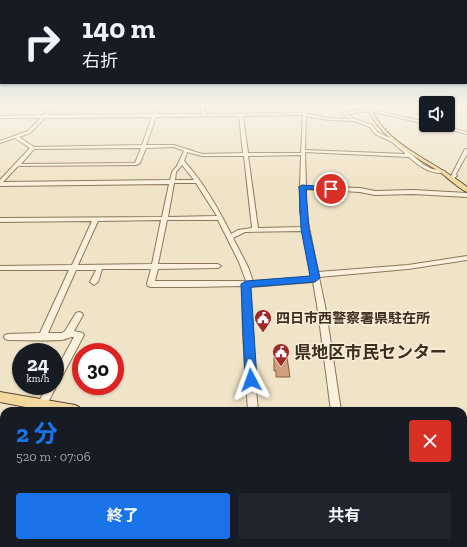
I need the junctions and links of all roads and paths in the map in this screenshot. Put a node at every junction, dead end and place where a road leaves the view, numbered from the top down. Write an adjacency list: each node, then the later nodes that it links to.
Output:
1 (29, 132): 7 (street)
2 (149, 132): 9 (street)
3 (243, 132): 14 (street)
4 (304, 132): 13 (street)
5 (375, 132): 15 (street)
6 (387, 132): 16 (main road)
7 (16, 137): 8 (street); 10 (street)
8 (0, 141)
9 (144, 146): 10 (street); 11 (street); 18 (street)
10 (33, 148): 18 (street)
11 (186, 150): 14 (street); 17 (street)
12 (467, 150): 20 (street)
13 (303, 152): 14 (street); 15 (street); 24 (street)
14 (246, 154): 32 (street)
15 (409, 156): 16 (street); 19 (street)
16 (418, 156): 19 (main road)
17 (181, 161): 21 (street); 22 (street)
18 (17, 165): 23 (street)
19 (443, 172): 20 (main road)
20 (451, 178): 25 (main road)
21 (197, 180): 22 (street); 27 (street)
22 (172, 182): 23 (street); 29 (street)
23 (0, 184)
24 (302, 187): 26 (street); 31 (street)
25 (467, 190)
26 (467, 195)
27 (221, 218): 29 (street); 33 (street)
28 (96, 219): 29 (street); 30 (street); 37 (street)
29 (165, 219): 35 (street)
30 (0, 220)
31 (305, 229): 32 (street); 40 (street)
32 (255, 230): 33 (street)
33 (230, 237): 42 (street)
34 (467, 258): 40 (street)
35 (154, 266): 36 (street); 38 (street); 42 (street)
36 (218, 266)
37 (74, 267): 38 (street); 39 (street); 45 (street)
38 (100, 267): 41 (street)
39 (0, 268)
40 (315, 277): 42 (street); 53 (street)
41 (94, 282)
42 (248, 284): 52 (street)
43 (78, 315): 44 (street)
44 (68, 333): 45 (street); 47 (street)
45 (42, 336): 46 (street)
46 (8, 337)
47 (64, 364)
48 (47, 395): 50 (street)
49 (0, 397): 50 (main road)
50 (42, 405): 51 (main road)
51 (53, 407)
52 (254, 407)
53 (335, 407)

